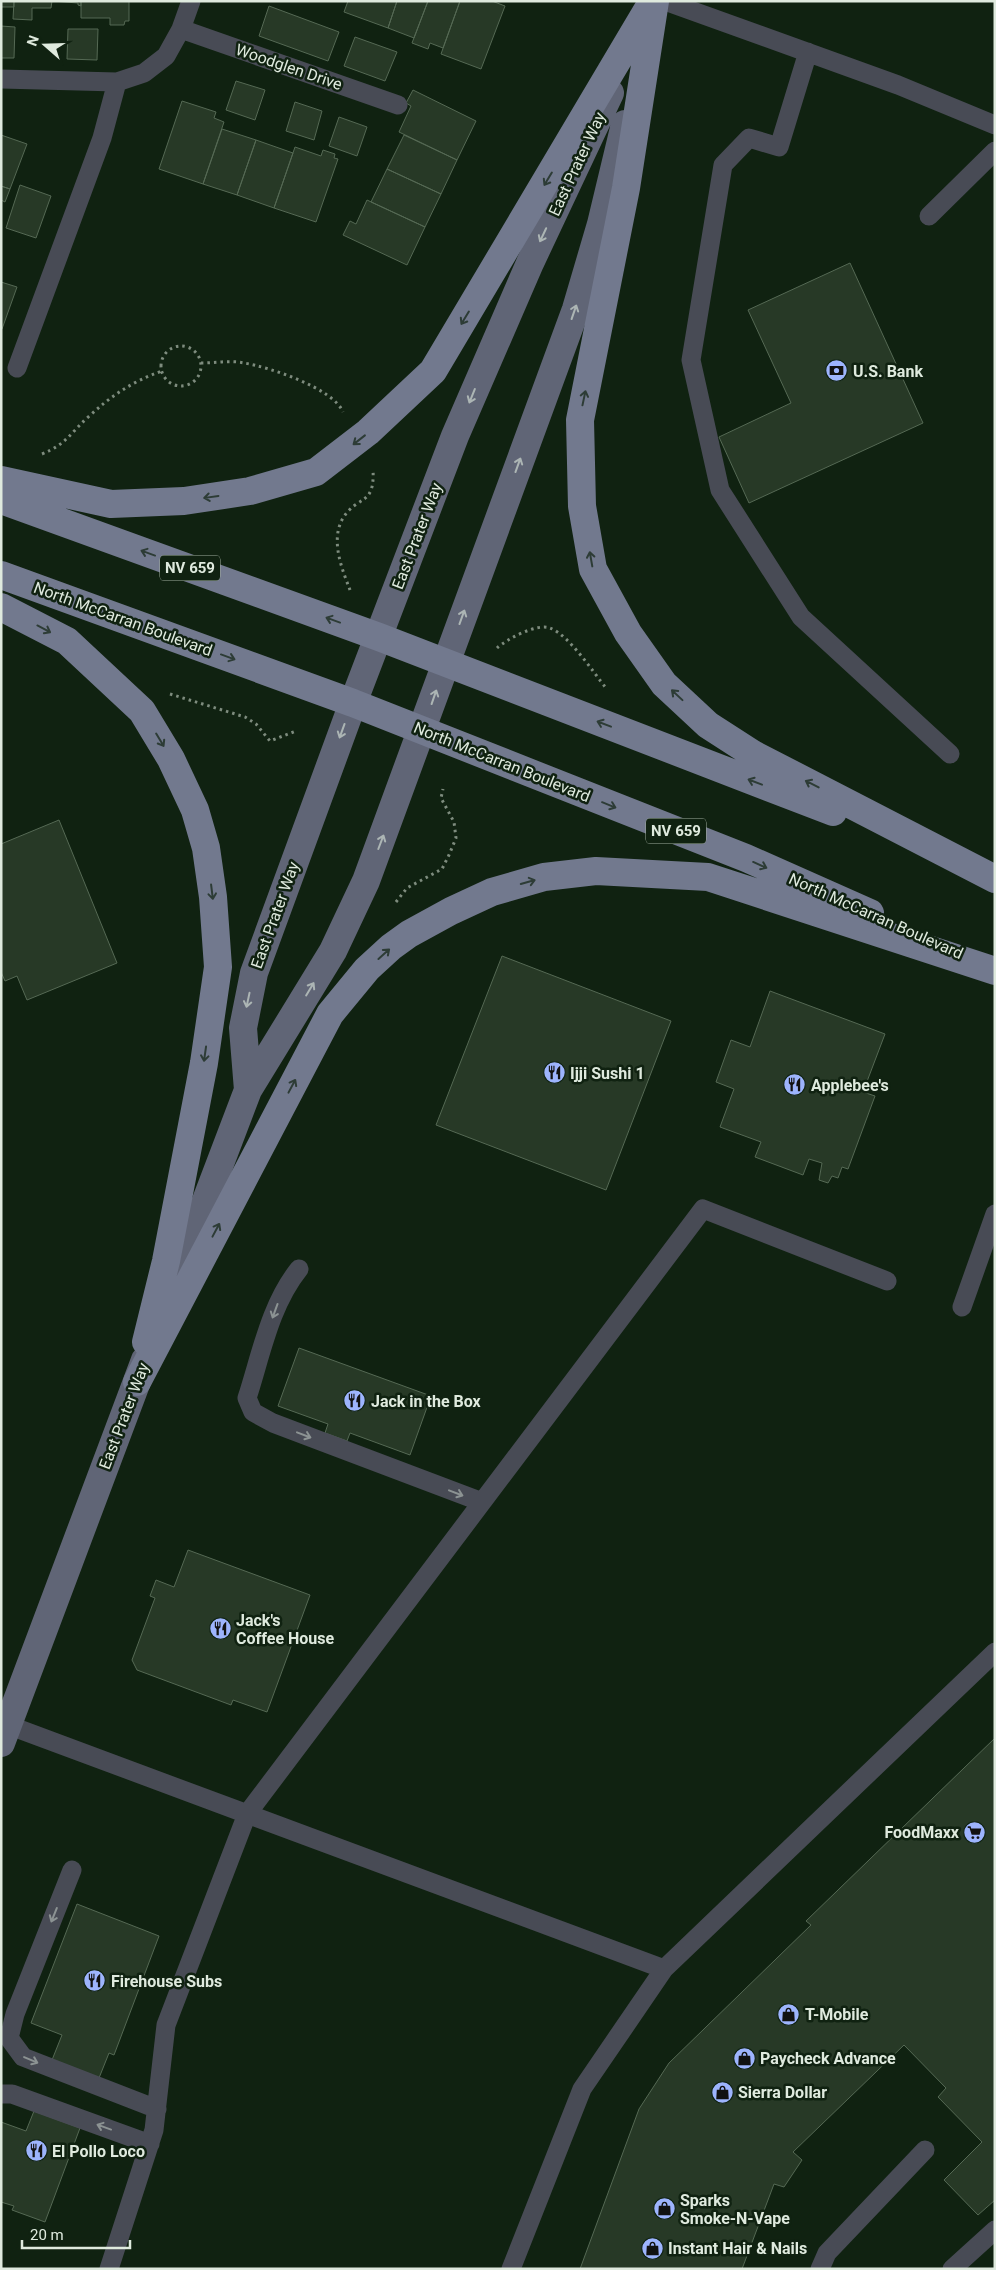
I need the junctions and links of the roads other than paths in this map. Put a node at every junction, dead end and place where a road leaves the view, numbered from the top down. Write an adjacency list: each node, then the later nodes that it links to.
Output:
1 (191, 1): 4 (lane)
2 (654, 1): 13 (main road, one-way to 13); 17 (main road, East Prater Way, one-way to 17); 18 (main road, East Prater Way, one-way to 2); 22 (main road, one-way to 2)
3 (664, 1): 5 (lane)
4 (181, 29): 7 (lane); 8 (lane, Woodglen Drive)
5 (808, 52): 9 (lane); 21 (lane)
6 (1, 79): 7 (lane)
7 (117, 82): 12 (lane)
8 (398, 105)
9 (995, 124)
10 (995, 152): 11 (lane)
11 (929, 216)
12 (17, 368)
13 (1, 480)
14 (1, 500): 17 (main road, NV 659, one-way to 14)
15 (1, 575): 19 (main road, North McCarran Boulevard / NV 659, one-way to 19)
16 (1, 607): 30 (main road, one-way to 30)
17 (379, 637): 18 (main road, NV 659); 19 (main road, East Prater Way)
18 (446, 663): 20 (main road, East Prater Way, one-way to 18); 22 (main road, NV 659, one-way to 18)
19 (353, 703): 20 (main road, North McCarran Boulevard / NV 659); 25 (main road, East Prater Way, one-way to 25)
20 (422, 730): 23 (main road, North McCarran Boulevard / NV 659, one-way to 23); 25 (main road, East Prater Way, one-way to 20)
21 (950, 754)
22 (995, 879)
23 (995, 967)
24 (995, 971): 30 (main road, one-way to 24)
25 (248, 1090): 30 (main road, East Prater Way)
26 (995, 1214): 29 (lane)
27 (299, 1269): 31 (lane, one-way to 31)
28 (887, 1282): 31 (lane)
29 (962, 1307)
30 (137, 1382): 33 (main road, East Prater Way)
31 (482, 1502): 34 (lane)
32 (995, 1652): 36 (lane)
33 (5, 1734): 34 (lane)
34 (247, 1814): 36 (lane); 38 (lane)
35 (72, 1870): 38 (lane, one-way to 38)
36 (664, 1969): 43 (lane)
37 (1, 2094): 39 (lane, one-way to 37)
38 (156, 2109): 39 (lane)
39 (150, 2144): 42 (lane)
40 (925, 2150): 44 (lane)
41 (995, 2230): 45 (lane)
42 (109, 2269)
43 (511, 2269)
44 (820, 2269)
45 (952, 2269)

